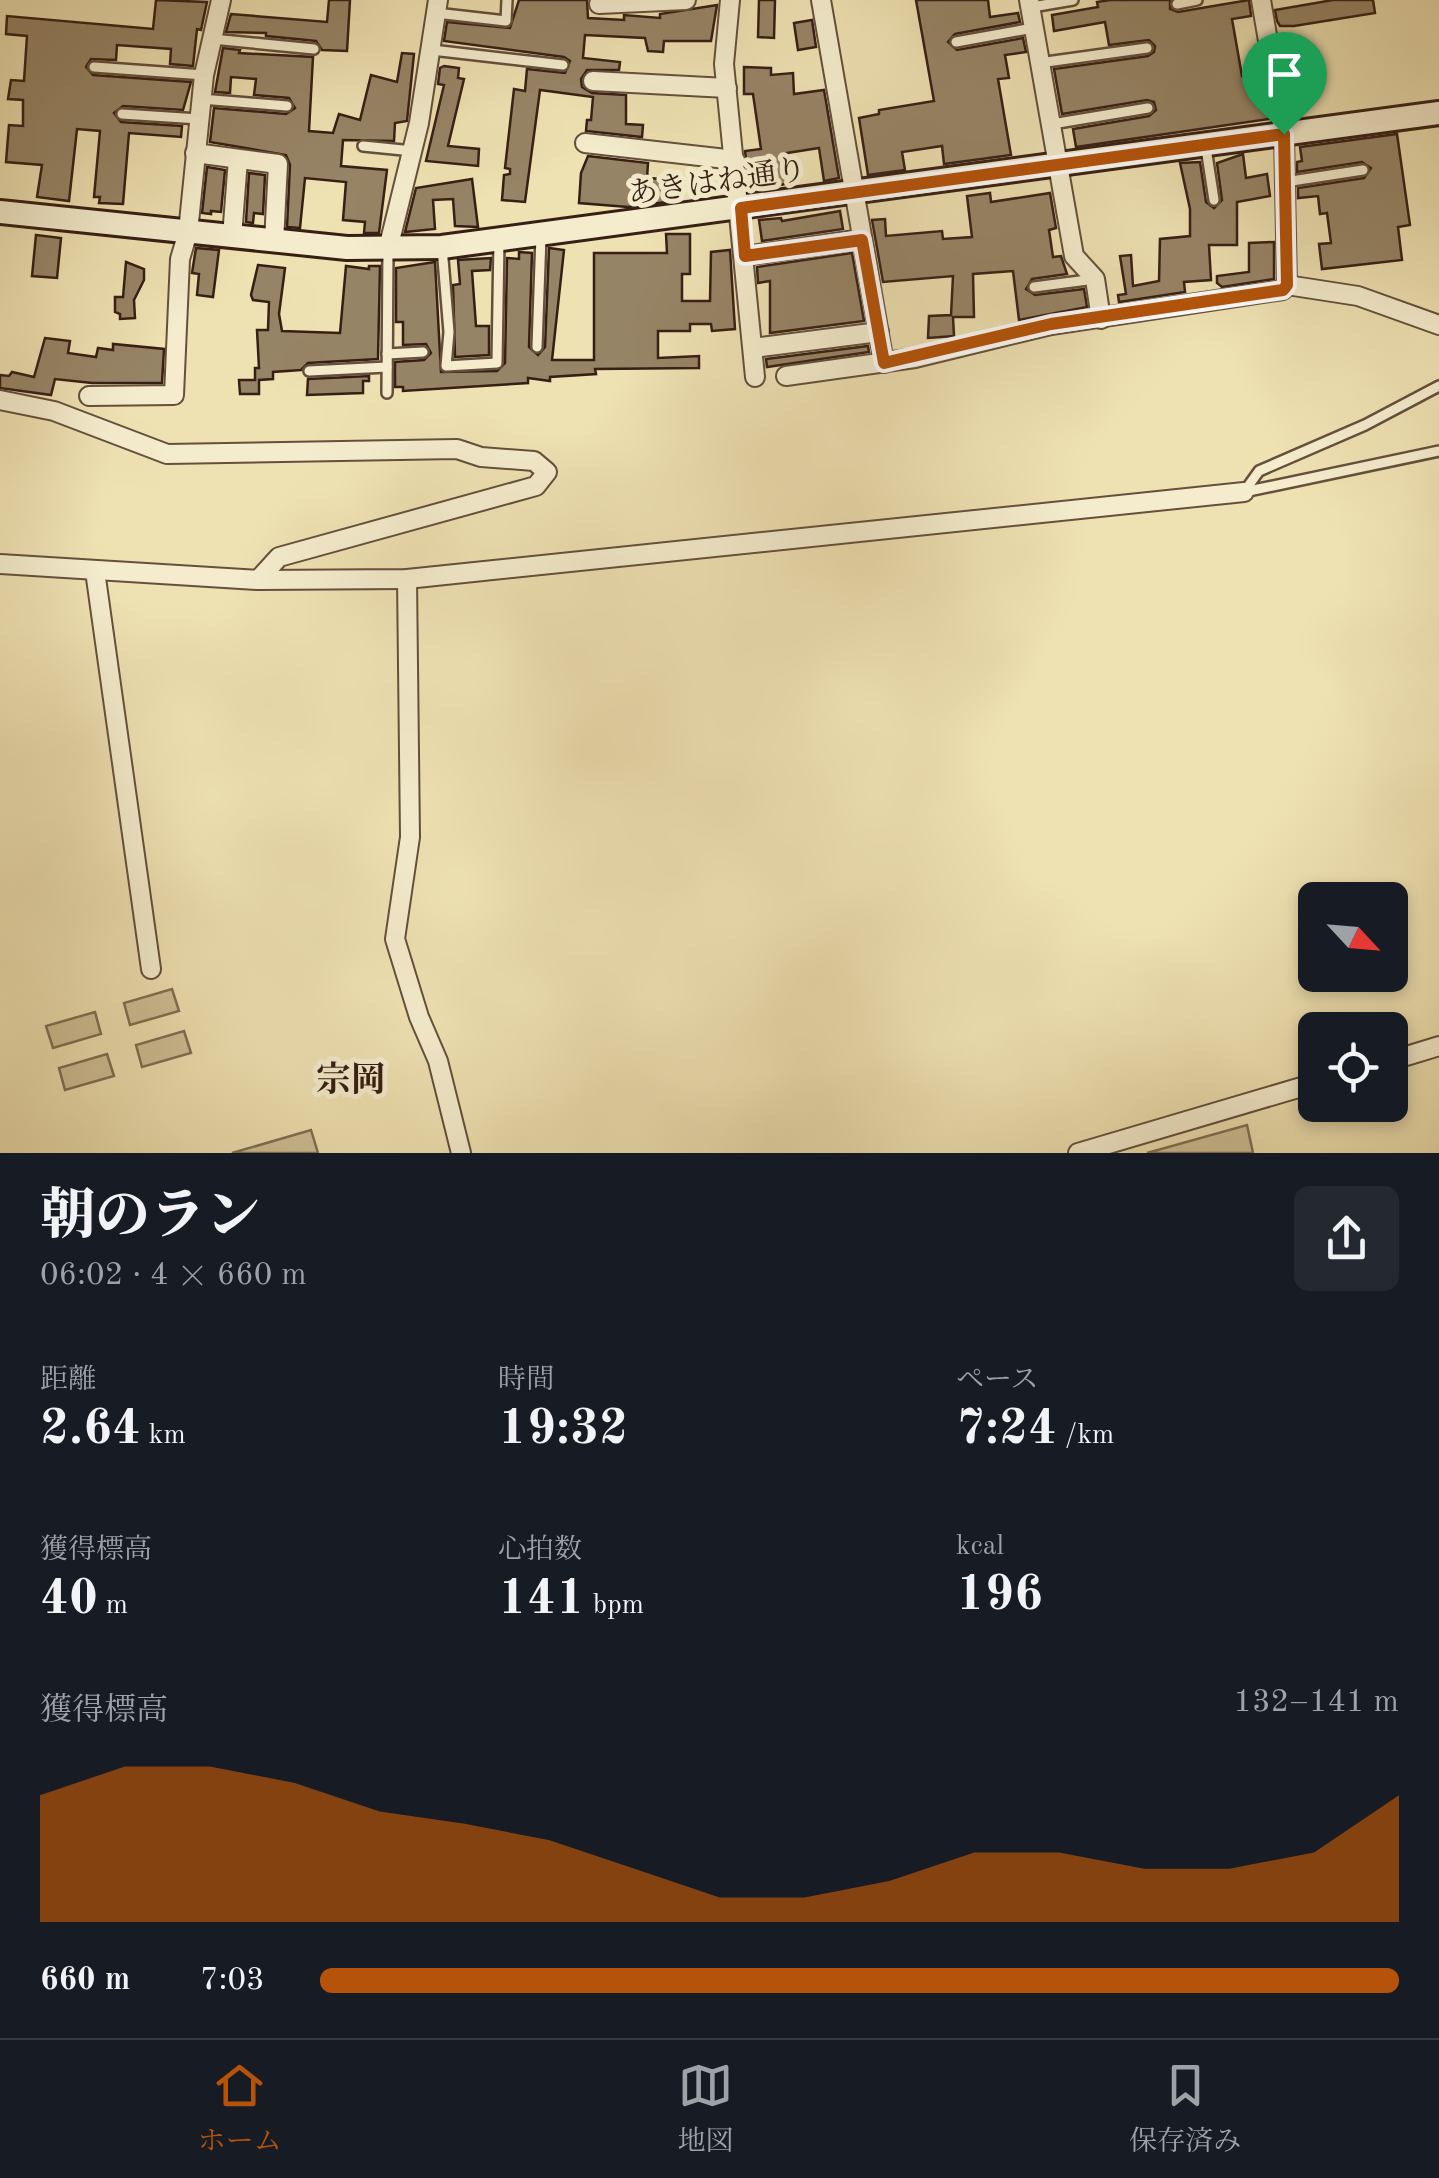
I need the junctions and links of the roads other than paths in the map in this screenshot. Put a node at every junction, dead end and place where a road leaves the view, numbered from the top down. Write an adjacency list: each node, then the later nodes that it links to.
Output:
1 (221, 0): 14 (street)
2 (508, 0): 12 (lane)
3 (686, 0): 9 (street)
4 (730, 0): 24 (street)
5 (821, 0): 43 (street)
6 (1073, 0): 10 (lane)
7 (1197, 0): 11 (lane)
8 (1261, 0): 32 (street)
9 (599, 4)
10 (1029, 4): 13 (street)
11 (1177, 4)
12 (437, 6): 18 (street)
13 (1034, 28): 15 (lane); 19 (street)
14 (211, 39): 16 (lane); 22 (street)
15 (956, 42)
16 (314, 48)
17 (1147, 48): 19 (lane)
18 (430, 50): 20 (lane); 36 (street)
19 (1039, 63): 31 (street)
20 (563, 65)
21 (94, 68): 22 (lane)
22 (204, 75): 25 (street)
23 (594, 81): 24 (street)
24 (727, 88): 39 (street)
25 (201, 98): 26 (lane); 30 (street)
26 (287, 106)
27 (1148, 108): 31 (lane)
28 (1439, 113): 32 (street, あきはね通り)
29 (122, 114): 30 (lane)
30 (199, 119): 37 (street)
31 (1050, 124): 40 (street)
32 (1284, 134): 34 (street, あきはね通り); 42 (street)
33 (585, 143): 39 (street)
34 (1206, 145): 40 (street, あきはね通り); 44 (lane)
35 (363, 146): 36 (lane)
36 (412, 150): 54 (street)
37 (195, 153): 38 (street); 47 (street)
38 (238, 158): 49 (street); 52 (street)
39 (735, 160): 45 (street)
40 (1056, 166): 43 (street, あきはね通り); 56 (street)
41 (1363, 170): 42 (lane)
42 (1285, 182): 57 (street)
43 (853, 193): 45 (street, あきはね通り); 50 (street)
44 (1214, 200)
45 (741, 208): 48 (street, あきはね通り); 55 (street)
46 (0, 212): 47 (street, あきはね通り)
47 (188, 232): 49 (street, あきはね通り); 73 (street)
48 (542, 236): 51 (street, あきはね通り); 62 (lane)
49 (232, 237): 52 (street, あきはね通り)
50 (862, 240): 55 (street); 61 (street)
51 (499, 241): 53 (street, あきはね通り); 53 (lane)
52 (274, 242): 54 (street, あきはね通り)
53 (442, 247): 54 (street, あきはね通り)
54 (388, 249): 65 (lane)
55 (745, 256): 63 (street)
56 (1095, 279): 58 (lane); 59 (street)
57 (1287, 285): 59 (street); 60 (street)
58 (1034, 287)
59 (1102, 319): 66 (street)
60 (1439, 325)
61 (879, 332): 63 (street); 66 (street)
62 (537, 346)
63 (753, 348): 70 (street)
64 (423, 352): 65 (lane)
65 (387, 354): 67 (lane)
66 (884, 363): 69 (street)
67 (387, 367): 68 (lane); 72 (lane)
68 (308, 371)
69 (786, 376)
70 (755, 377)
71 (1439, 386): 76 (lane)
72 (387, 393)
73 (89, 396)
74 (0, 400): 80 (street)
75 (1439, 451): 76 (lane)
76 (1244, 492): 79 (street)
77 (0, 564): 78 (street)
78 (95, 571): 80 (street); 81 (street)
79 (408, 579): 80 (street); 85 (street)
80 (258, 580)
81 (151, 970)
82 (1439, 1046): 83 (street)
83 (1408, 1055)
84 (1298, 1088): 86 (street)
85 (462, 1153)
86 (1078, 1153)

